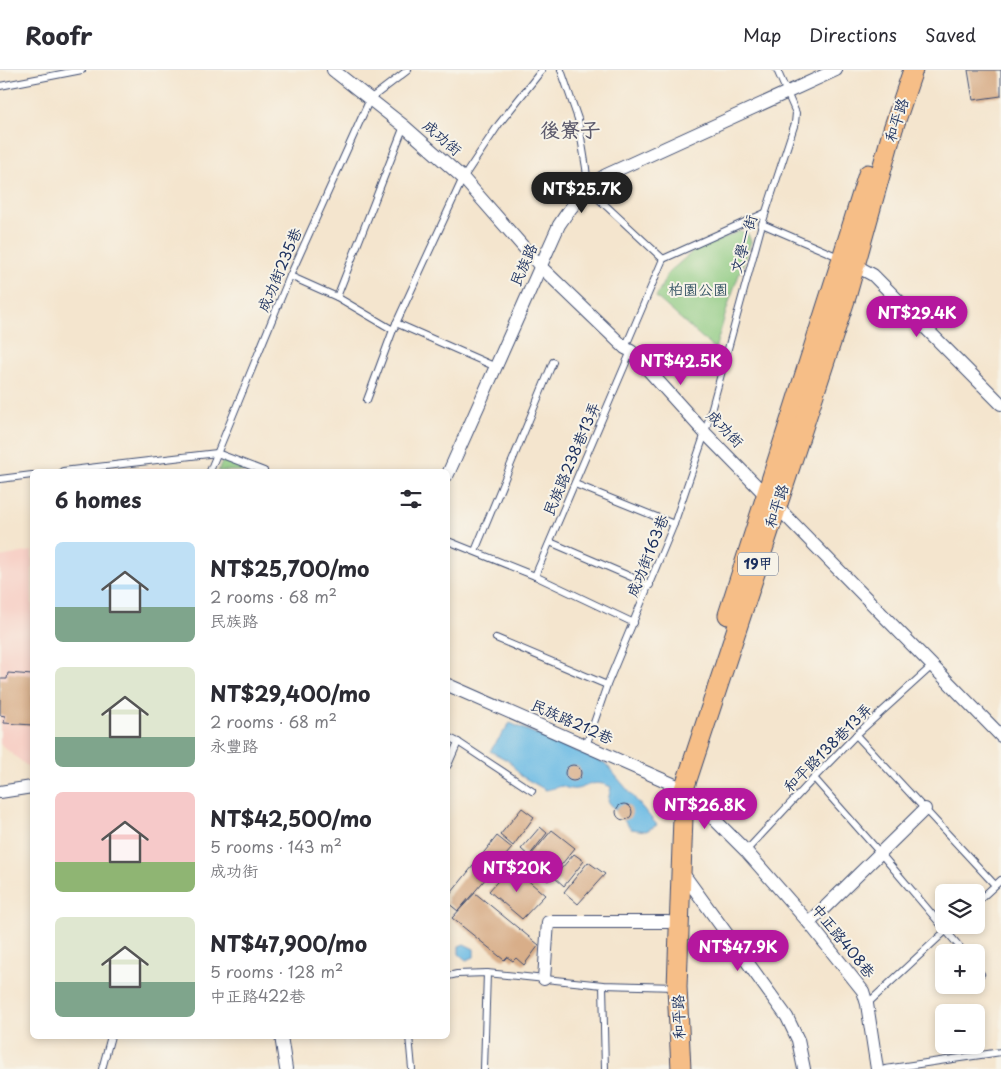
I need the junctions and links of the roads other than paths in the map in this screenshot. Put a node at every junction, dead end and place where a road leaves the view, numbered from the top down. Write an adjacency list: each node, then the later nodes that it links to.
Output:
1 (82, 70): 10 (lane)
2 (333, 70): 12 (street, 成功街)
3 (408, 70): 12 (lane)
4 (542, 70): 14 (lane)
5 (561, 70): 15 (lane)
6 (777, 70): 11 (lane, 文學一街)
7 (836, 70): 11 (street, 民族路)
8 (900, 70): 19 (main road, 和平路 / 19甲)
9 (913, 70): 19 (main road, 和平路 / 19甲)
10 (0, 86)
11 (787, 93): 15 (street, 民族路); 16 (lane, 文學一街)
12 (370, 99): 13 (street, 成功街); 21 (lane, 成功街235巷)
13 (404, 126): 14 (street, 成功街); 22 (lane)
14 (463, 178): 20 (street, 成功街); 23 (lane)
15 (588, 189): 18 (lane); 20 (street, 民族路)
16 (765, 213): 17 (lane, 文學一街); 18 (lane)
17 (762, 224): 19 (lane); 30 (lane, 文學一街)
18 (664, 259): 25 (lane, 民族路238巷13弄)
19 (849, 261): 29 (street); 39 (main road, 和平路 / 19甲)
20 (541, 267): 25 (street, 成功街); 27 (street, 民族路)
21 (290, 276): 22 (lane); 31 (lane, 成功街235巷)
22 (337, 297): 24 (lane)
23 (396, 324): 24 (lane); 27 (lane)
24 (393, 330): 28 (lane)
25 (628, 350): 30 (street, 成功街); 38 (lane, 民族路238巷13弄)
26 (553, 362): 43 (lane)
27 (496, 367): 35 (street, 民族路)
28 (367, 400)
29 (1001, 404)
30 (705, 433): 39 (street, 成功街); 40 (lane, 成功街163巷)
31 (217, 453): 32 (lane); 33 (lane, 成功街235巷); 34 (lane)
32 (80, 469)
33 (211, 469)
34 (259, 469)
35 (450, 470)
36 (30, 475): 37 (lane)
37 (0, 479)
38 (575, 484): 40 (lane); 42 (lane, 民族路238巷13弄)
39 (771, 499): 48 (street, 成功街); 59 (main road, 和平路 / 19甲)
40 (674, 524): 45 (lane, 成功街163巷)
41 (450, 542): 43 (lane)
42 (550, 542): 44 (lane, 民族路238巷13弄); 45 (lane)
43 (475, 551): 44 (lane)
44 (535, 576): 46 (lane)
45 (650, 585): 46 (lane, 成功街163巷)
46 (634, 623): 49 (lane, 成功街163巷)
47 (496, 638): 49 (lane)
48 (932, 666): 51 (lane, 和平路138巷13弄); 52 (street, 成功街)
49 (607, 685): 55 (lane, 成功街163巷)
50 (450, 686): 55 (street, 民族路212巷)
51 (856, 736): 57 (lane, 和平路138巷13弄); 62 (lane)
52 (1001, 736)
53 (450, 739): 54 (lane)
54 (458, 742): 56 (lane); 60 (lane)
55 (586, 746): 59 (street, 民族路212巷)
56 (450, 760)
57 (814, 778): 63 (lane, 和平路138巷13弄); 64 (lane)
58 (30, 787): 61 (street)
59 (679, 787): 63 (street, 中正路408巷); 65 (main road, 和平路 / 19甲); 70 (main road, 和平路 / 19甲)
60 (532, 791)
61 (0, 792)
62 (925, 809): 64 (street); 67 (lane)
63 (746, 851): 71 (street, 中正路408巷)
64 (881, 854): 69 (lane); 71 (street)
65 (682, 872): 79 (main road, 和平路 / 19甲); 92 (street)
66 (1001, 880): 67 (lane)
67 (995, 885): 68 (lane)
68 (985, 894)
69 (935, 918)
70 (668, 922): 77 (street); 79 (main road, 和平路 / 19甲)
71 (810, 924): 80 (street, 中正路408巷)
72 (943, 934): 80 (lane)
73 (949, 934): 74 (lane)
74 (957, 944)
75 (488, 973): 76 (lane); 77 (lane); 88 (lane)
76 (450, 976)
77 (544, 979): 78 (lane)
78 (603, 985): 79 (lane); 89 (lane)
79 (672, 986): 90 (main road, 和平路 / 19甲); 91 (main road, 和平路 / 19甲)
80 (867, 1004): 93 (street, 中正路408巷)
81 (110, 1039): 85 (lane)
82 (281, 1039): 86 (street)
83 (409, 1039): 87 (lane)
84 (1001, 1052): 94 (lane)
85 (102, 1069)
86 (286, 1069)
87 (412, 1069)
88 (484, 1069)
89 (605, 1069)
90 (669, 1069)
91 (681, 1069)
92 (804, 1069)
93 (877, 1069)
94 (885, 1069)

